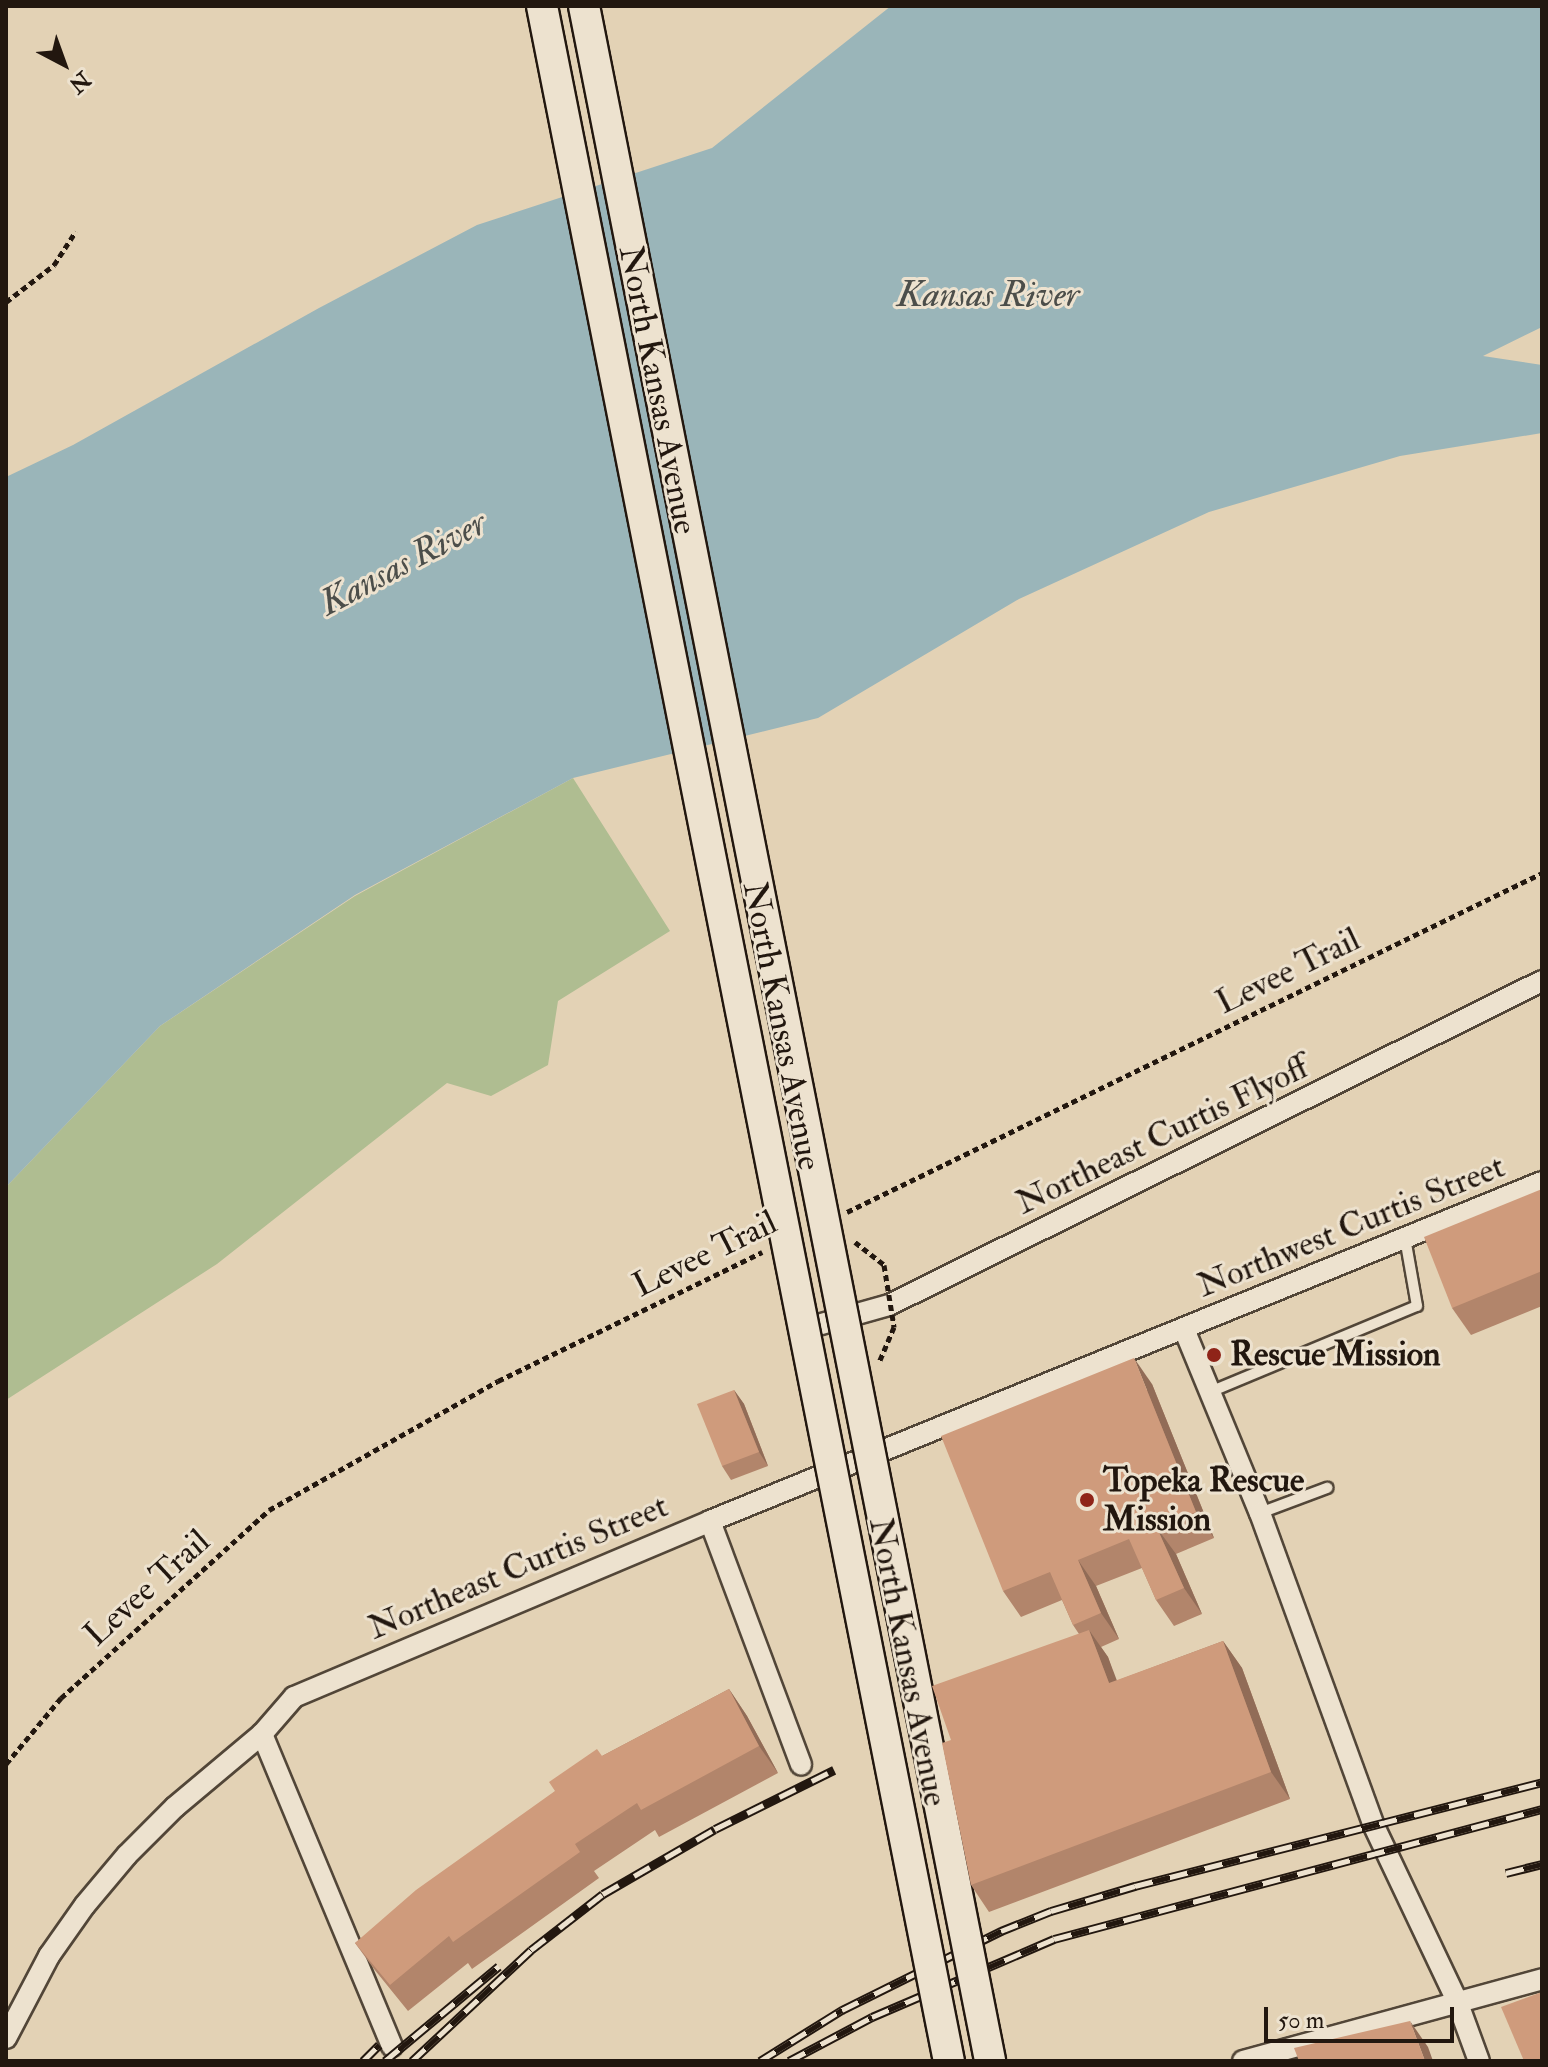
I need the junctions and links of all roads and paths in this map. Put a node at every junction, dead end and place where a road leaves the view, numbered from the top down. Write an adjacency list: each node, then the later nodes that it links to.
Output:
1 (542, 6): 12 (main road, North Kansas Avenue, bridge)
2 (584, 6): 11 (main road, North Kansas Avenue, bridge)
3 (76, 231): 4 (path)
4 (6, 302)
5 (1542, 873): 8 (path, Levee Trail)
6 (1542, 981): 11 (street, Northeast Curtis Flyoff)
7 (1542, 1182): 9 (street, Northwest Curtis Street)
8 (839, 1216)
9 (1405, 1238): 13 (street, Northwest Curtis Street); 14 (lane)
10 (768, 1249): 19 (path, Levee Trail)
11 (842, 1318): 12 (street, Northeast Curtis Flyoff); 26 (main road, North Kansas Avenue, bridge)
12 (804, 1329): 25 (main road, North Kansas Avenue, bridge)
13 (1184, 1329): 14 (street); 17 (street, Northeast Curtis Street)
14 (1210, 1392): 16 (street)
15 (1327, 1488): 16 (lane)
16 (1260, 1513): 22 (street)
17 (710, 1521): 18 (street, Northeast Curtis Street); 20 (street)
18 (262, 1734): 23 (street, Northeast Curtis Street); 24 (street)
19 (6, 1764)
20 (801, 1765)
21 (1542, 1979): 22 (street)
22 (1457, 2001): 27 (street); 28 (street)
23 (6, 2038)
24 (392, 2046)
25 (949, 2061)
26 (990, 2061)
27 (1243, 2061)
28 (1479, 2061)

